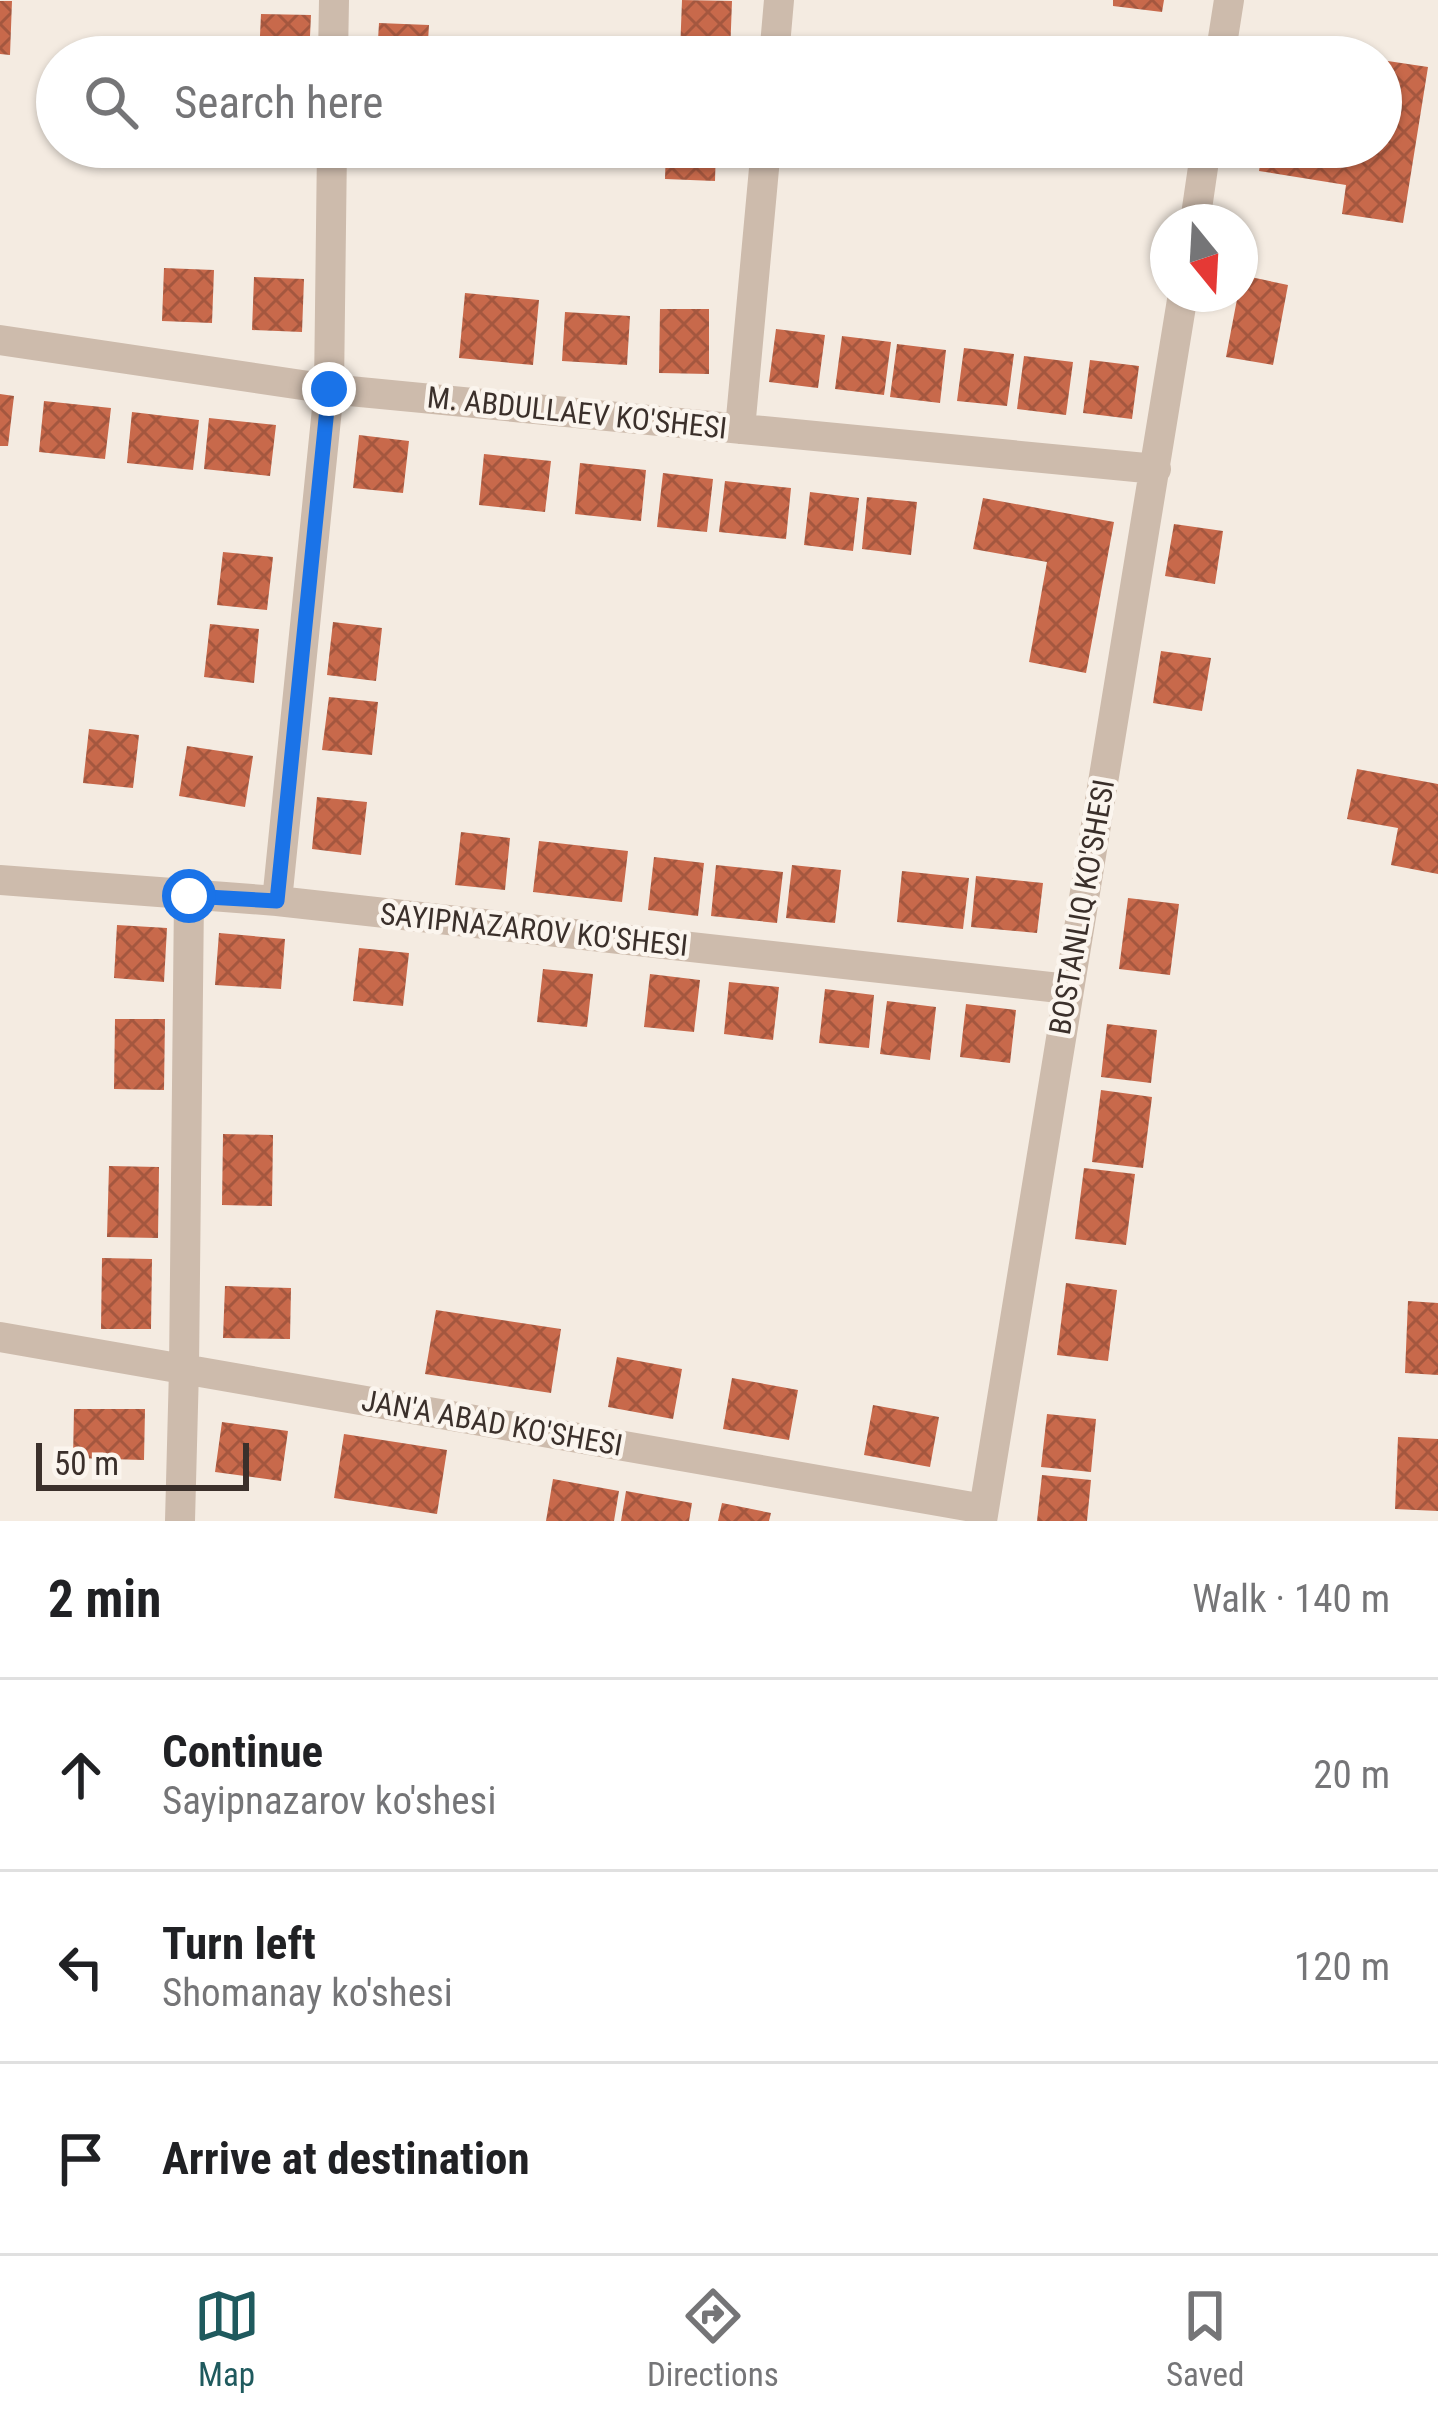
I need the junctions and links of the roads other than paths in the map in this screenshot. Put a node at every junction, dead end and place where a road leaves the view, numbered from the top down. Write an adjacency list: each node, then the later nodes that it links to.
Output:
1 (334, 0): 4 (street)
2 (779, 0): 5 (street)
3 (1229, 0): 6 (street)
4 (334, 36)
5 (776, 36)
6 (1223, 36)
7 (332, 168): 13 (street)
8 (764, 168): 14 (street)
9 (1203, 168): 10 (street)
10 (1198, 204)
11 (1181, 312): 15 (street, BOSTANLIQ KO'SHESI)
12 (0, 340): 13 (street, M. ABDULLAEV KO'SHESI)
13 (329, 389): 14 (street, M. ABDULLAEV KO'SHESI); 18 (street)
14 (740, 429): 15 (street, M. ABDULLAEV KO'SHESI)
15 (1156, 469): 19 (street, BOSTANLIQ KO'SHESI)
16 (0, 880): 17 (street, SAYIPNAZAROV KO'SHESI)
17 (189, 896): 18 (street, SAYIPNAZAROV KO'SHESI); 21 (street)
18 (277, 901): 19 (street, SAYIPNAZAROV KO'SHESI)
19 (1068, 989): 22 (street, BOSTANLIQ KO'SHESI)
20 (0, 1337): 21 (street, JAN'A ABAD KO'SHESI)
21 (184, 1369): 22 (street, JAN'A ABAD KO'SHESI); 23 (street)
22 (983, 1515)
23 (180, 1521)

